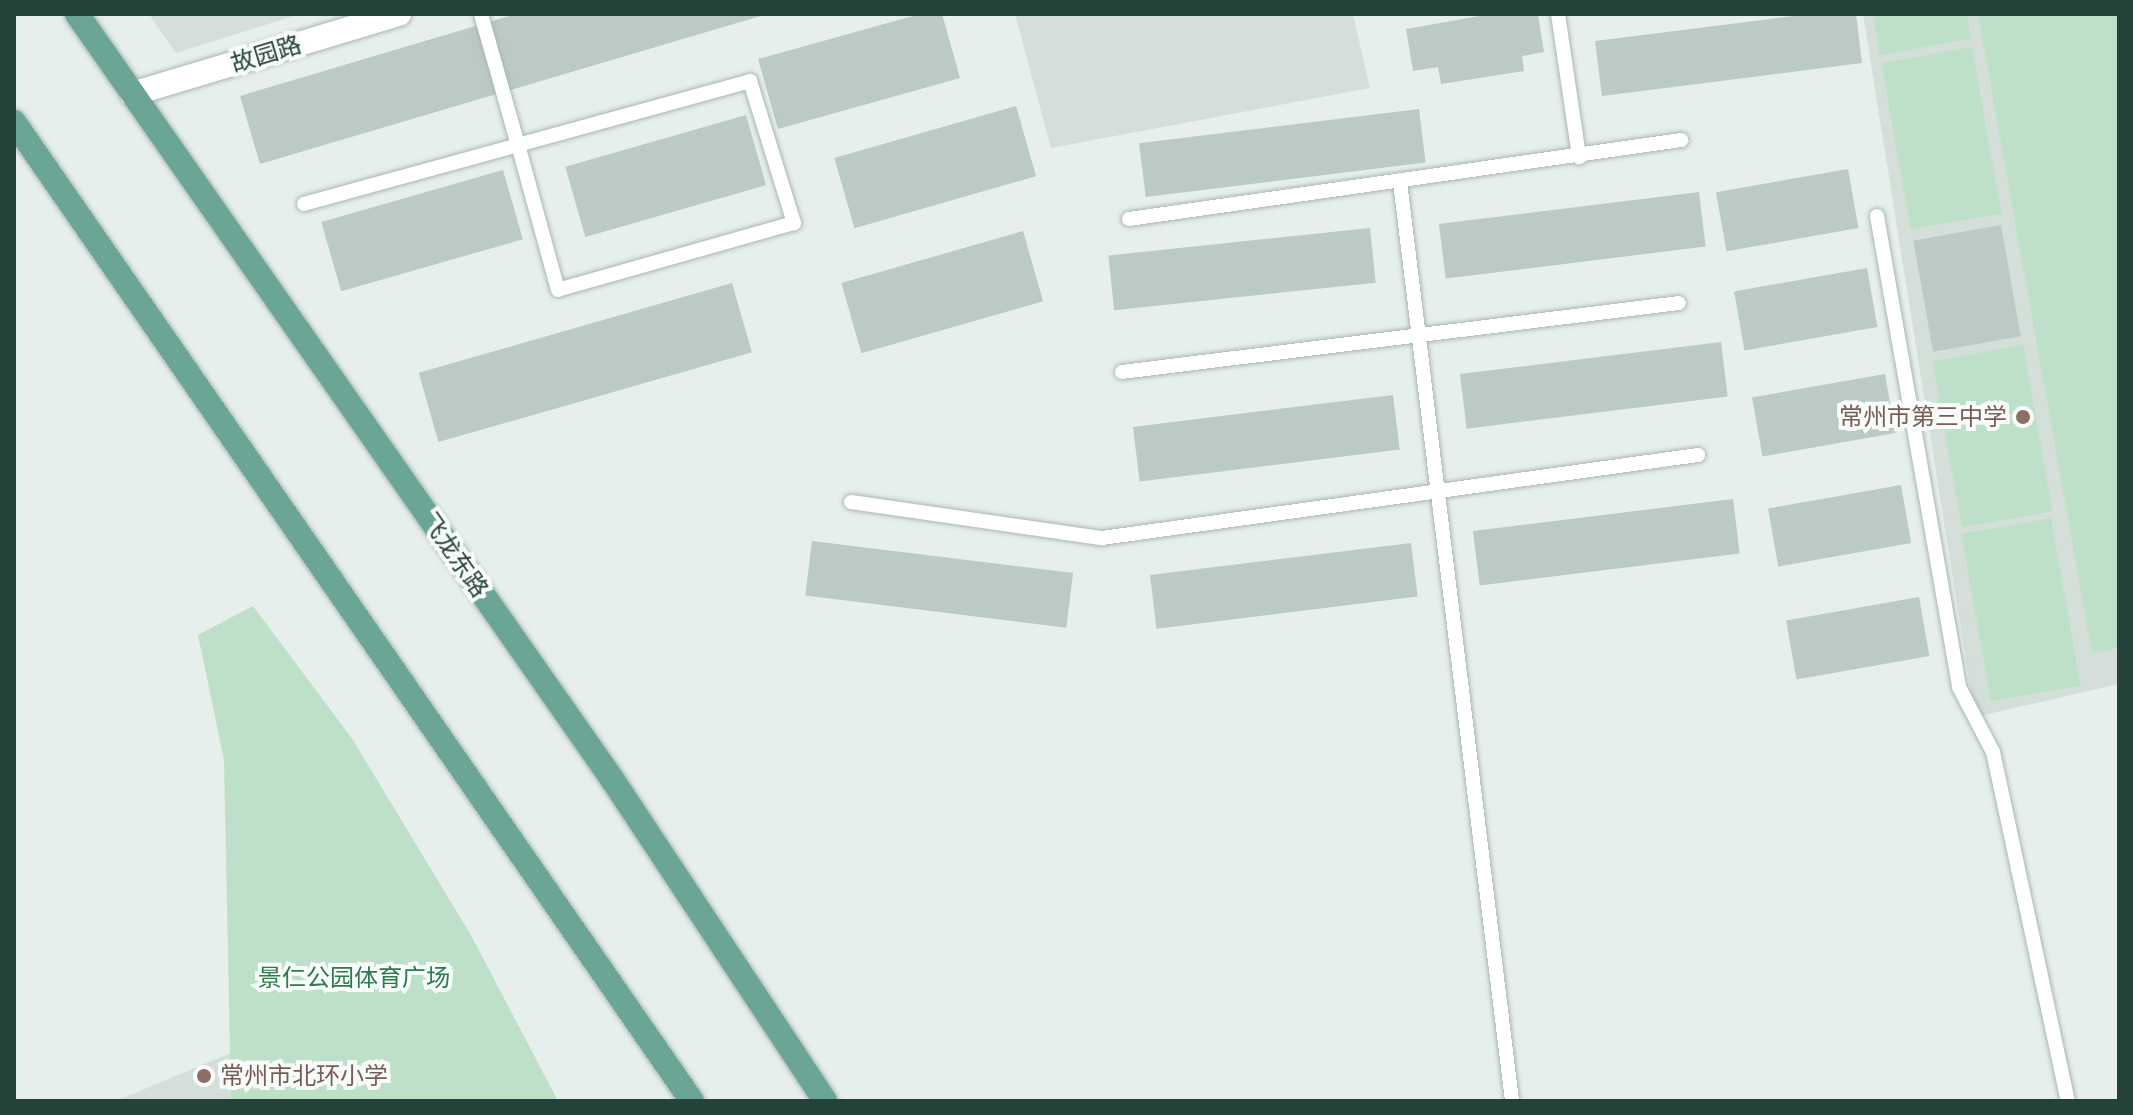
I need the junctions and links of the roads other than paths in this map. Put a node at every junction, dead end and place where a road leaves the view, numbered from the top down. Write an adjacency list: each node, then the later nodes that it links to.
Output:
1 (77, 14): 5 (main road, 飞龙东路)
2 (399, 14): 5 (street, 故园路)
3 (481, 14): 8 (lane)
4 (1558, 14): 9 (lane)
5 (132, 94): 21 (main road, 飞龙东路)
6 (14, 122): 20 (main road)
7 (1681, 140): 9 (lane)
8 (518, 145): 8 (lane); 11 (lane)
9 (1579, 157): 10 (lane)
10 (1400, 182): 13 (lane); 15 (lane)
11 (304, 204)
12 (1877, 216): 23 (lane)
13 (1129, 219)
14 (1679, 303): 15 (lane)
15 (1419, 335): 16 (lane); 18 (lane)
16 (1122, 372)
17 (1698, 455): 18 (lane)
18 (1439, 493): 19 (lane); 22 (lane)
19 (851, 502)
20 (692, 1101)
21 (825, 1101)
22 (1512, 1101)
23 (2068, 1101)

